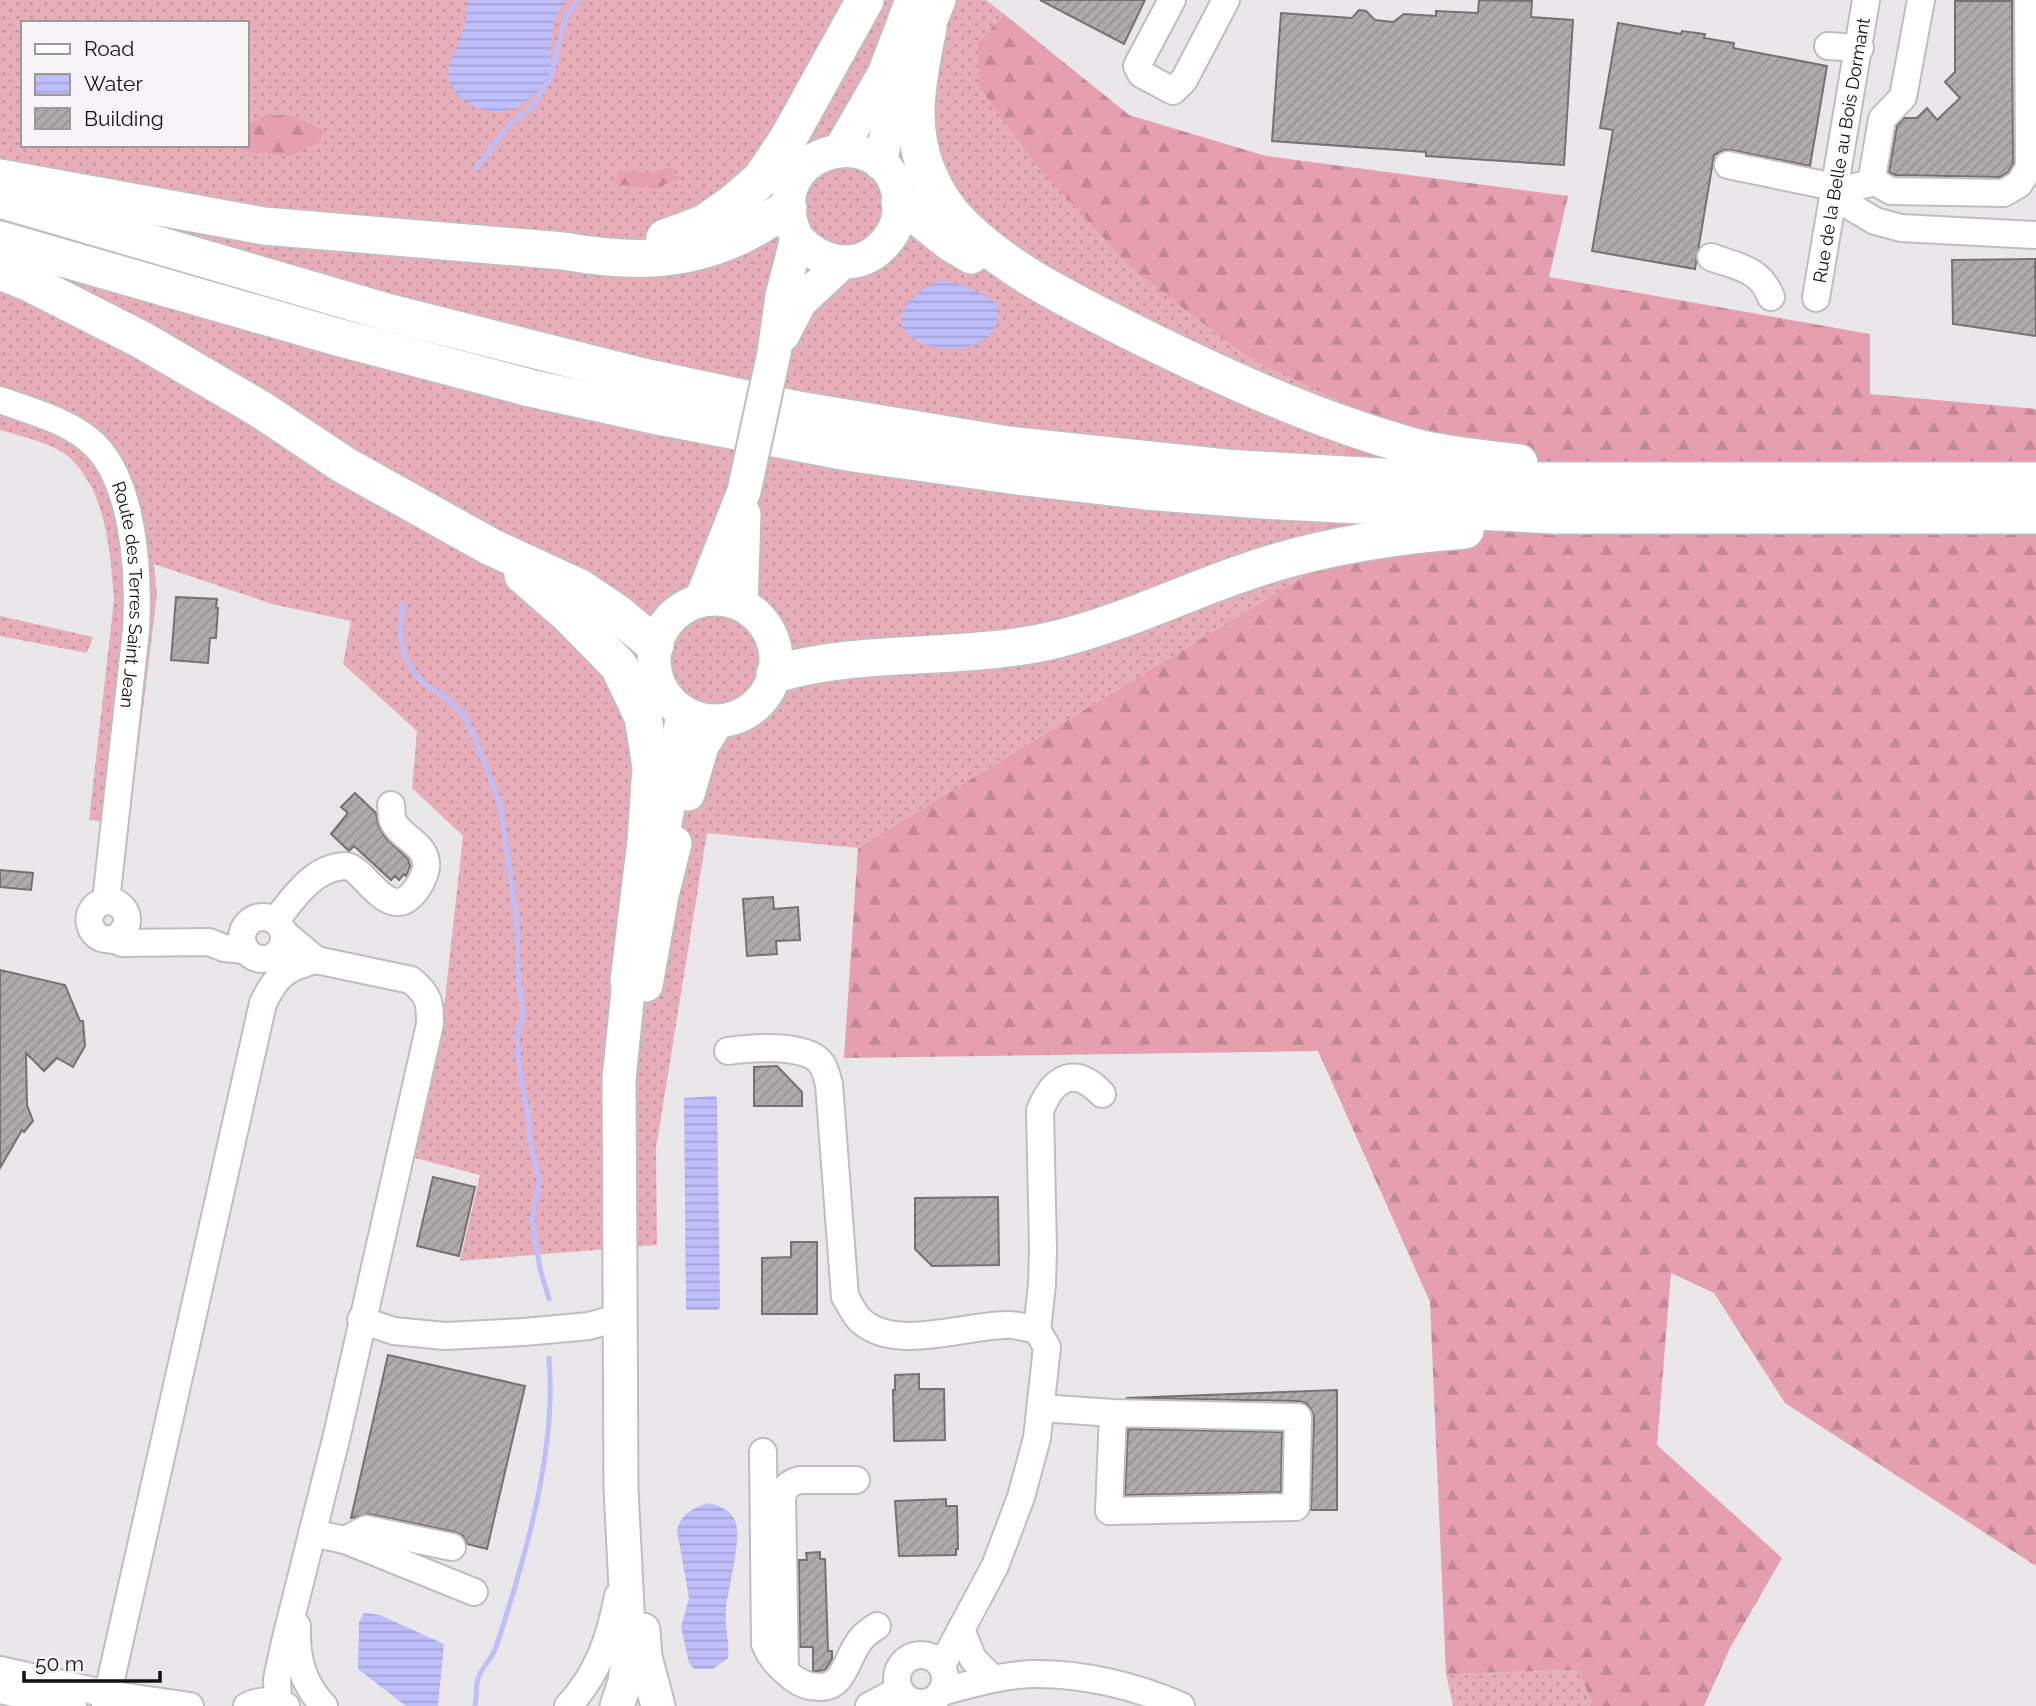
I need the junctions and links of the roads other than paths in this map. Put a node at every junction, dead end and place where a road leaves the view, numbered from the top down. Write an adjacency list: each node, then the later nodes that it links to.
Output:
1 (865, 0): 21 (highway)
2 (1172, 0): 3 (street)
3 (1226, 0)
4 (1866, 0): 9 (street, Rue de la Belle au Bois Dormant)
5 (1921, 0): 14 (street)
6 (2028, 0): 14 (street)
7 (926, 9): 10 (main road); 11 (main road); 25 (highway)
8 (1828, 46): 9 (street)
9 (1860, 48): 15 (street, Rue de la Belle au Bois Dormant)
10 (840, 150): 11 (main road); 18 (main road)
11 (880, 163): 17 (main road)
12 (1728, 165): 15 (street)
13 (0, 178): 21 (highway)
14 (1875, 182): 15 (street)
15 (1834, 191): 19 (street); 27 (street, Rue de la Belle au Bois Dormant)
16 (0, 199): 31 (highway)
17 (900, 202): 23 (main road); 25 (highway)
18 (793, 223): 21 (highway); 23 (main road); 28 (main road)
19 (2036, 235)
20 (0, 240): 33 (highway)
21 (563, 251)
22 (1711, 257): 26 (street)
23 (843, 262): 28 (main road)
24 (0, 271): 35 (highway)
25 (1052, 290): 31 (highway)
26 (1771, 297)
27 (1816, 298)
28 (774, 353): 32 (main road, bridge)
29 (0, 400): 44 (street, Route des Terres Saint Jean)
30 (2036, 481): 31 (highway)
31 (1623, 482)
32 (744, 491): 36 (main road); 37 (main road)
33 (1554, 515): 34 (highway); 39 (highway)
34 (2036, 515)
35 (491, 547): 38 (highway); 46 (highway)
36 (701, 600): 37 (main road); 38 (main road)
37 (741, 604): 39 (main road)
38 (655, 645): 40 (main road)
39 (775, 674): 41 (main road)
40 (683, 712): 41 (main road); 46 (main road)
41 (718, 722): 79 (main road)
42 (391, 805): 43 (street)
43 (280, 927): 44 (street); 44 (street); 45 (street)
44 (246, 944): 47 (street)
45 (316, 960): 47 (street); 51 (street)
46 (629, 981): 50 (main road)
47 (263, 1003): 71 (street)
48 (728, 1051): 52 (street)
49 (1102, 1094): 52 (street)
50 (621, 1317): 51 (street); 57 (main road)
51 (361, 1321): 58 (street)
52 (1037, 1330): 53 (street)
53 (1041, 1408): 54 (street); 63 (street)
54 (1113, 1413): 54 (street)
55 (763, 1452): 66 (street)
56 (856, 1480): 66 (street)
57 (621, 1489): 77 (street); 78 (main road)
58 (312, 1533): 59 (street); 62 (street)
59 (345, 1540): 60 (street); 61 (street)
60 (452, 1547)
61 (474, 1592)
62 (298, 1593): 72 (street); 76 (street)
63 (964, 1622): 67 (street); 68 (street)
64 (877, 1626): 66 (street)
65 (0, 1670): 71 (street)
66 (785, 1671)
67 (996, 1675): 68 (street); 81 (street)
68 (935, 1682): 70 (street); 70 (street)
69 (0, 1690): 73 (street)
70 (899, 1690): 80 (street)
71 (106, 1700): 74 (street)
72 (282, 1704): 75 (street)
73 (73, 1706)
74 (190, 1706)
75 (247, 1706)
76 (324, 1706)
77 (568, 1706)
78 (617, 1706)
79 (658, 1706)
80 (869, 1706)
81 (1181, 1706)

